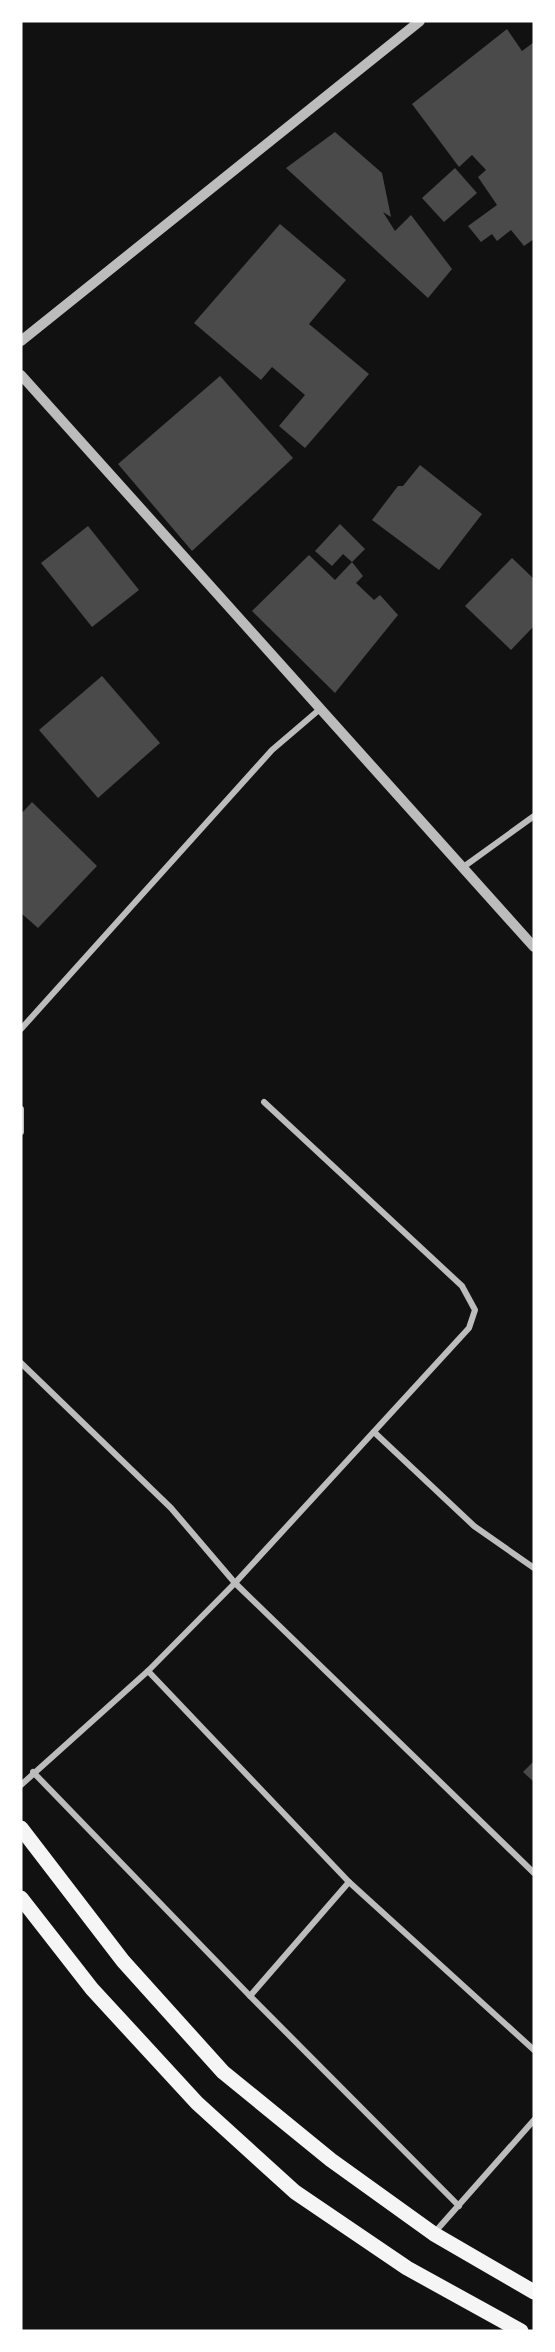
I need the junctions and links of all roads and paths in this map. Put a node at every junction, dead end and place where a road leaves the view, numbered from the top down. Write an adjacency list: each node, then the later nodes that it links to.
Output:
1 (420, 21): 2 (street)
2 (21, 341)
3 (21, 375): 4 (street)
4 (320, 709): 6 (street); 8 (street)
5 (534, 816): 6 (street)
6 (462, 868): 7 (street)
7 (534, 947)
8 (21, 1029)
9 (264, 1102): 13 (street)
10 (21, 1109): 11 (street)
11 (21, 1132)
12 (21, 1363): 15 (street)
13 (374, 1432): 14 (street); 15 (street)
14 (534, 1568)
15 (235, 1583): 16 (street); 20 (street)
16 (148, 1671): 17 (street); 21 (street)
17 (33, 1772): 18 (street); 23 (street)
18 (21, 1785)
19 (21, 1828): 27 (main road)
20 (534, 1873)
21 (349, 1882): 23 (street); 24 (street)
22 (21, 1898): 29 (main road)
23 (249, 1996): 26 (street)
24 (534, 2050)
25 (534, 2120): 26 (street)
26 (459, 2206): 27 (street)
27 (434, 2234): 28 (main road)
28 (534, 2292)
29 (521, 2331)

